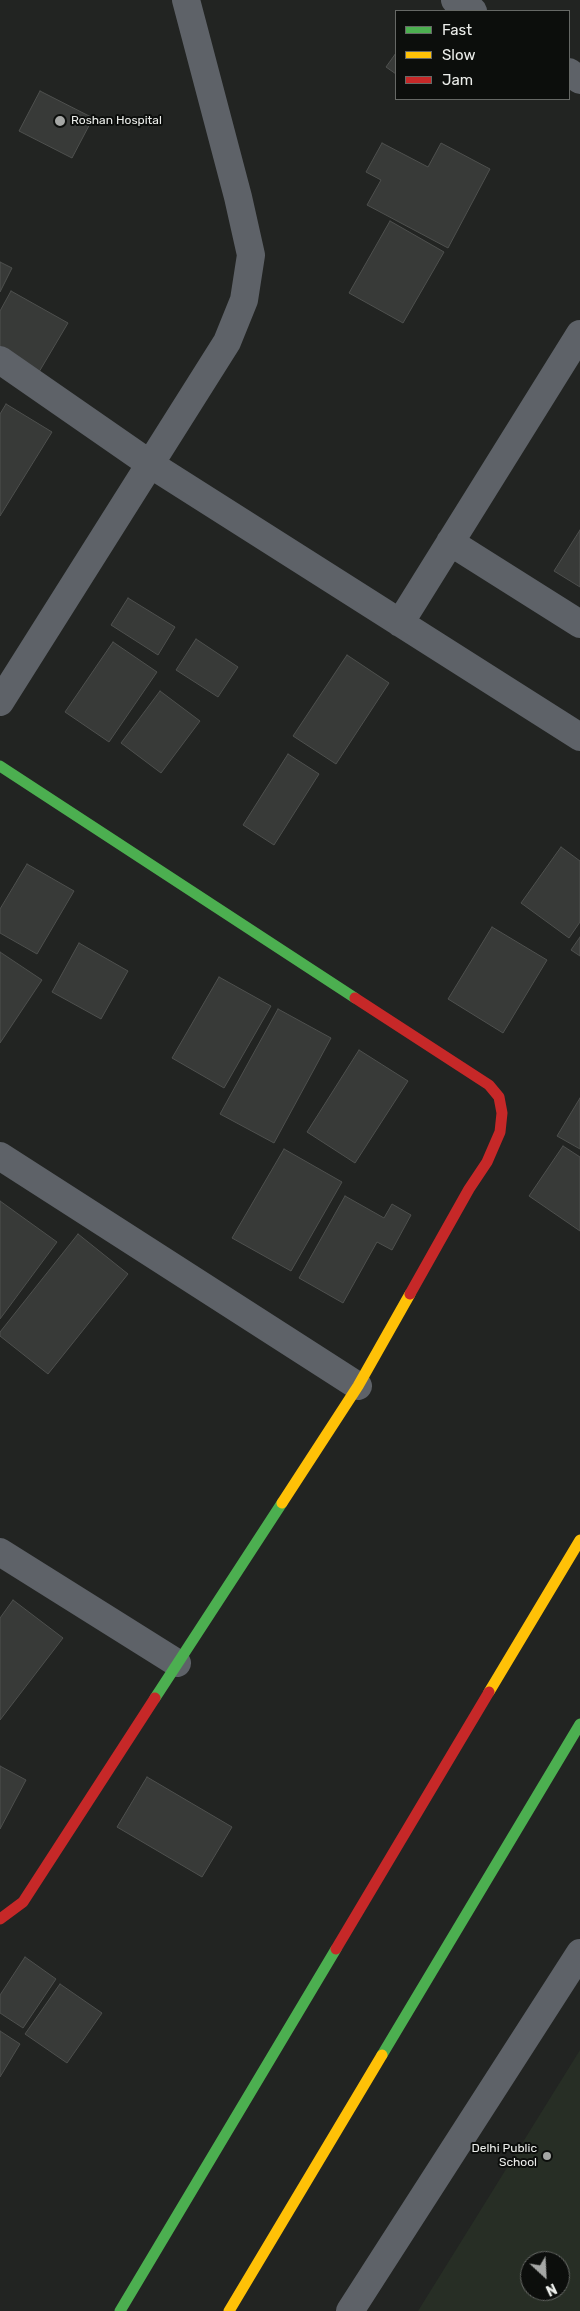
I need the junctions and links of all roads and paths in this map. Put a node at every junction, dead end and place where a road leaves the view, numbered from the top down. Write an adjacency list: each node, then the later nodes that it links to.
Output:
1 (186, 0): 6 (street)
2 (455, 0): 3 (street)
3 (471, 10)
4 (580, 334): 7 (street)
5 (0, 360): 6 (street)
6 (150, 464): 8 (street); 10 (street)
7 (450, 542): 8 (street); 9 (street)
8 (400, 623): 11 (street)
9 (580, 624)
10 (0, 702)
11 (580, 737)
12 (0, 766): 14 (street)
13 (0, 1156): 14 (street)
14 (358, 1386): 17 (street)
15 (580, 1540): 21 (street)
16 (0, 1552): 17 (street)
17 (177, 1663): 19 (street)
18 (580, 1724): 22 (street)
19 (0, 1919)
20 (580, 1953): 23 (street)
21 (120, 2311)
22 (229, 2311)
23 (350, 2311)

